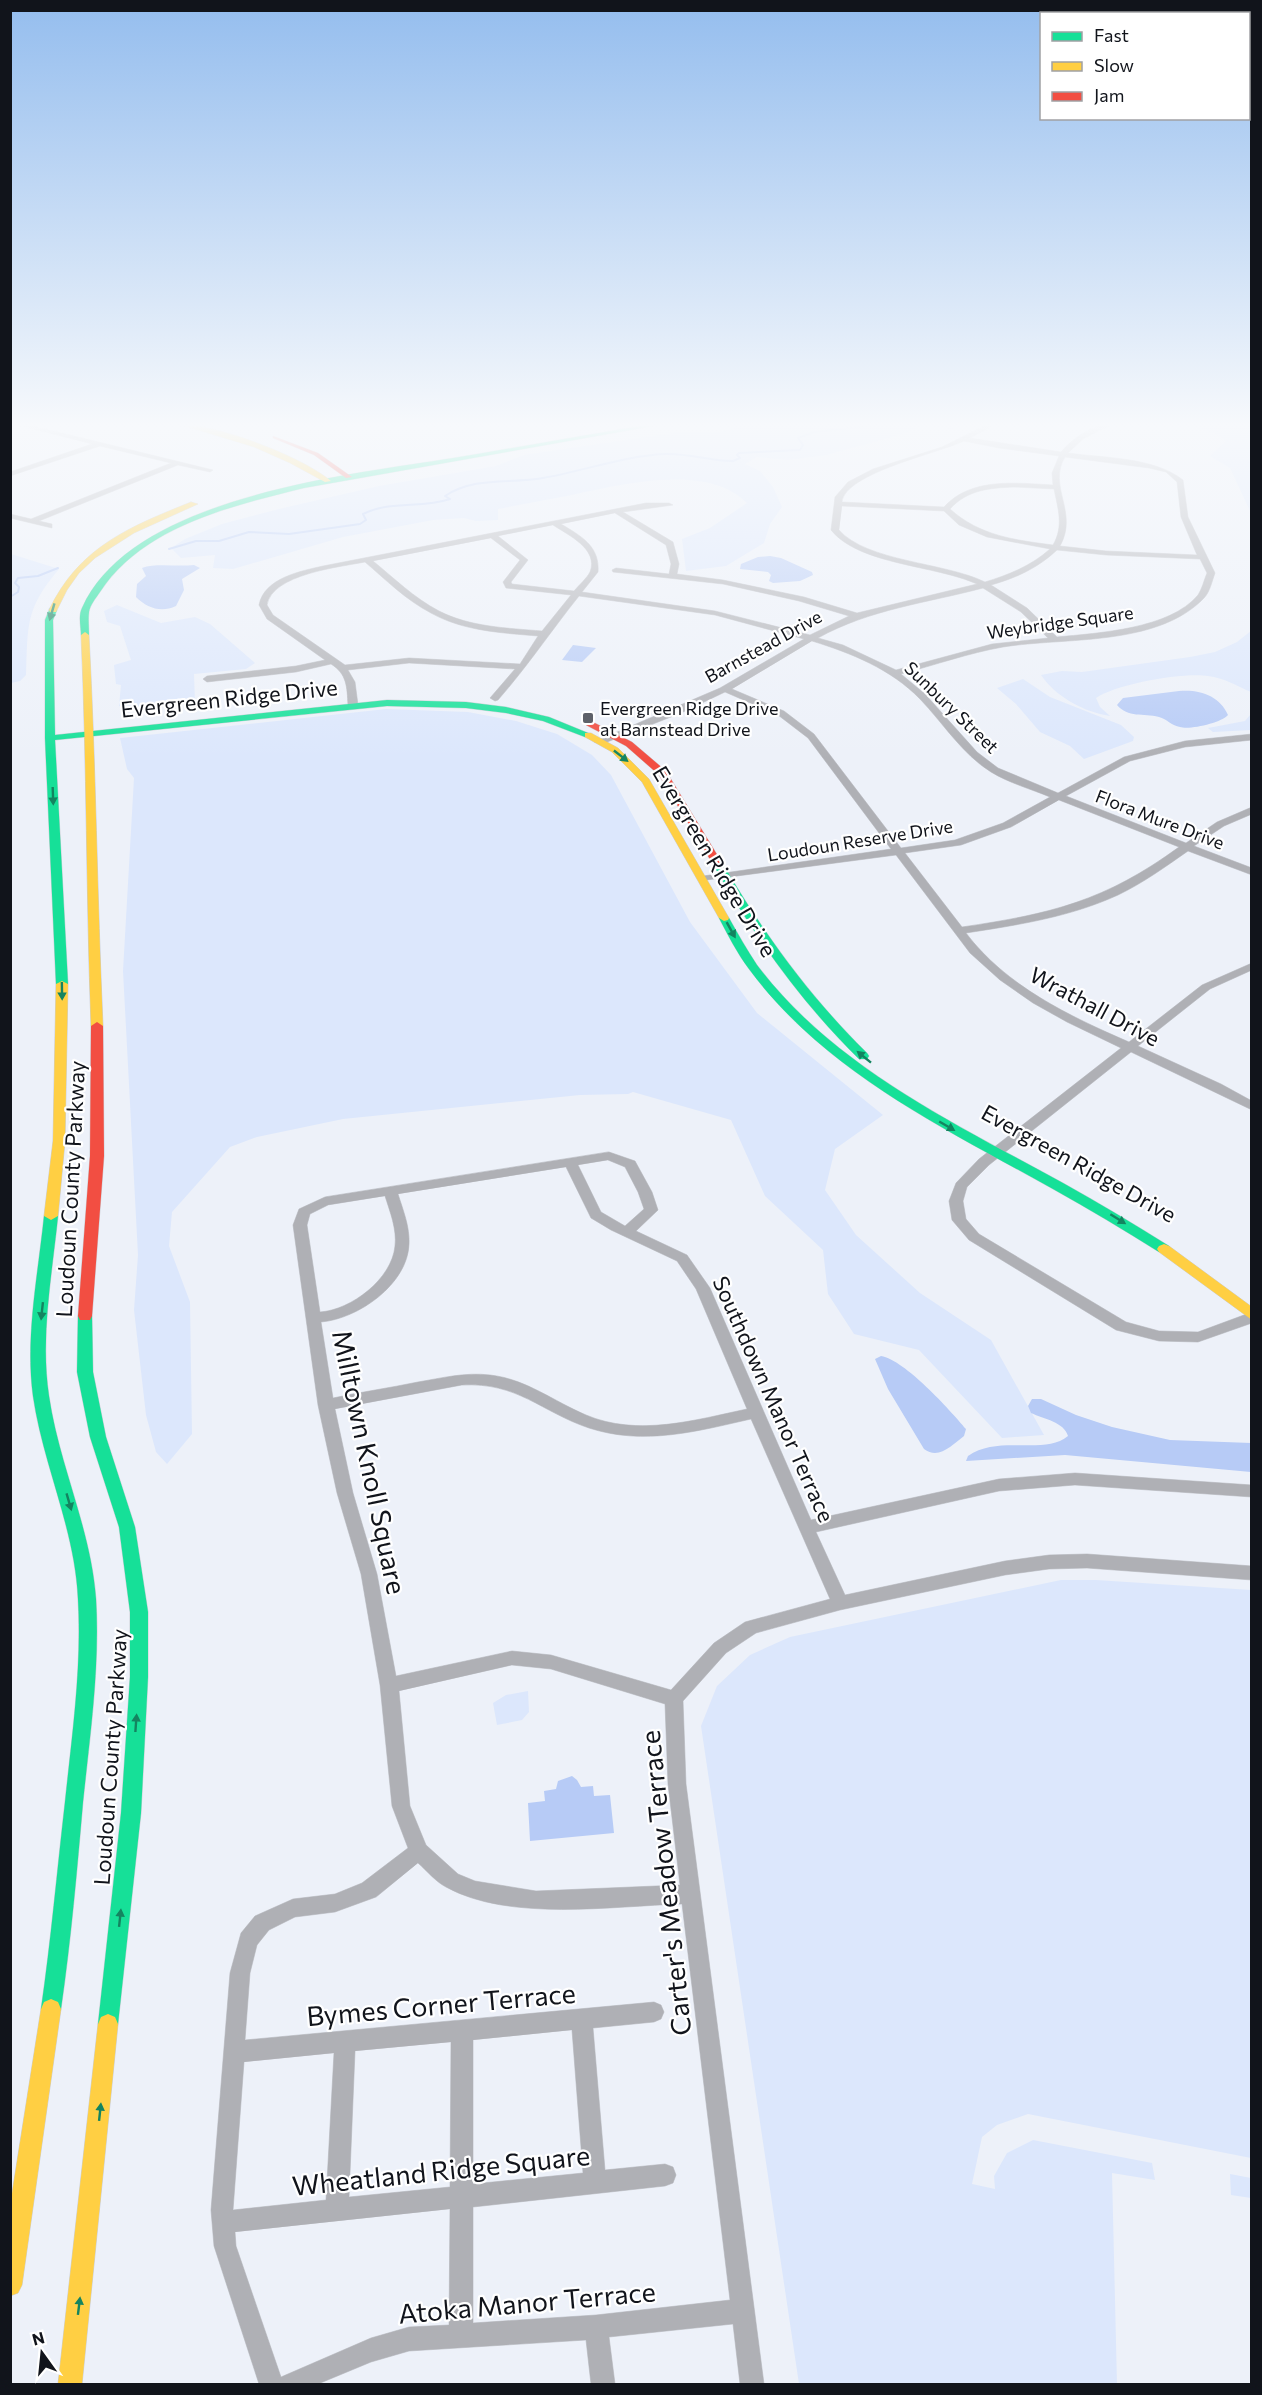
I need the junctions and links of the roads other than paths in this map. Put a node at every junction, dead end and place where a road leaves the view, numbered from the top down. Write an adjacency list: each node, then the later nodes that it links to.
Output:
1 (125, 536): 31 (main road, Loudoun County Parkway, one-way to 31)
2 (161, 536): 30 (main road, Loudoun County Parkway)
3 (488, 536): 13 (street)
4 (493, 536): 17 (street, Sunbury Street)
5 (574, 536): 17 (street)
6 (657, 536): 15 (street)
7 (838, 536): 16 (street)
8 (999, 536): 11 (street)
9 (1063, 536): 11 (street)
10 (1193, 536): 12 (street, Weybridge Square)
11 (1057, 547): 12 (street); 16 (street, Barnstead Drive)
12 (1203, 557): 21 (street, Weybridge Square)
13 (367, 560): 19 (street); 22 (street)
14 (616, 570): 15 (street)
15 (673, 576): 18 (street)
16 (983, 584): 18 (street, Barnstead Drive); 21 (street)
17 (577, 595): 19 (street); 20 (street, Sunbury Street)
18 (857, 616): 20 (street, Barnstead Drive)
19 (544, 634): 23 (street)
20 (809, 637): 25 (street, Sunbury Street); 27 (street, Barnstead Drive)
21 (1054, 639): 25 (street, Weybridge Square)
22 (331, 661): 24 (street); 26 (street)
23 (522, 667): 24 (street); 28 (street)
24 (343, 668): 29 (street)
25 (895, 673): 35 (street, Sunbury Street)
26 (207, 679)
27 (724, 689): 32 (street, Barnstead Drive); 38 (street, Wrathall Drive)
28 (495, 698): 29 (main road, Evergreen Ridge Drive); 32 (main road, Evergreen Ridge Drive)
29 (353, 701): 30 (main road, Evergreen Ridge Drive); 34 (main road, Evergreen Ridge Drive)
30 (90, 729): 31 (main road, Evergreen Ridge Drive); 77 (main road, Loudoun County Parkway, one-way to 30)
31 (50, 733): 73 (main road, Loudoun County Parkway, one-way to 73)
32 (616, 735): 34 (street, Barnstead Drive); 40 (main road, Evergreen Ridge Drive)
33 (1251, 737): 35 (street, Loudoun Reserve Drive)
34 (599, 742): 41 (main road, Evergreen Ridge Drive, one-way to 41)
35 (1057, 796): 37 (street, Flora Mure Drive); 38 (street, Loudoun Reserve Drive)
36 (1251, 810): 37 (street)
37 (1189, 847): 39 (street, Flora Mure Drive); 42 (street)
38 (900, 853): 40 (street, Loudoun Reserve Drive); 42 (street, Wrathall Drive)
39 (1251, 872)
40 (725, 876): 41 (street, Loudoun Reserve Drive); 46 (main road, Evergreen Ridge Drive, one-way to 40)
41 (703, 879): 46 (main road, Evergreen Ridge Drive, one-way to 46)
42 (959, 931): 44 (street, Wrathall Drive)
43 (1251, 966): 44 (street)
44 (1129, 1048): 45 (street, Wrathall Drive); 46 (street)
45 (1251, 1106)
46 (1000, 1149): 50 (main road, Evergreen Ridge Drive); 51 (main road, Evergreen Ridge Drive, one-way to 51); 51 (street)
47 (570, 1162): 48 (street, Milltown Knoll Square); 49 (street, Southdown Manor Terrace); 49 (street, Milltown Knoll Square)
48 (391, 1191): 52 (street); 52 (street, Milltown Knoll Square)
49 (627, 1231): 54 (street, Southdown Manor Terrace)
50 (1251, 1298)
51 (1251, 1316)
52 (312, 1318): 53 (street, Milltown Knoll Square)
53 (326, 1405): 54 (street); 59 (street, Milltown Knoll Square)
54 (757, 1412): 56 (street, Southdown Manor Terrace)
55 (1251, 1491): 56 (street)
56 (806, 1528): 58 (street, Southdown Manor Terrace)
57 (1251, 1573): 58 (street, Carter's Meadow Terrace)
58 (840, 1603): 60 (street, Carter's Meadow Terrace)
59 (389, 1685): 60 (street); 61 (street, Milltown Knoll Square)
60 (674, 1699): 62 (street, Carter's Meadow Terrace)
61 (419, 1851): 62 (street, Milltown Knoll Square); 67 (street)
62 (691, 1894): 74 (street, Carter's Meadow Terrace)
63 (654, 2012): 64 (street, Bymes Corner Terrace)
64 (582, 2019): 65 (street, Bymes Corner Terrace); 69 (street)
65 (462, 2030): 66 (street, Bymes Corner Terrace); 70 (street)
66 (345, 2041): 67 (street, Bymes Corner Terrace); 71 (street)
67 (234, 2052): 72 (street)
68 (665, 2175): 69 (street, Wheatland Ridge Square)
69 (595, 2182): 70 (street, Wheatland Ridge Square)
70 (461, 2196): 71 (street, Wheatland Ridge Square); 76 (street)
71 (337, 2209): 72 (street, Wheatland Ridge Square)
72 (223, 2222): 78 (street)
73 (10, 2285)
74 (741, 2312): 75 (street, Atoka Manor Terrace); 81 (street, Carter's Meadow Terrace)
75 (596, 2327): 76 (street, Atoka Manor Terrace); 80 (street)
76 (462, 2336): 79 (street, Atoka Manor Terrace)
77 (70, 2385)
78 (271, 2385)
79 (290, 2385)
80 (603, 2385)
81 (752, 2385)

